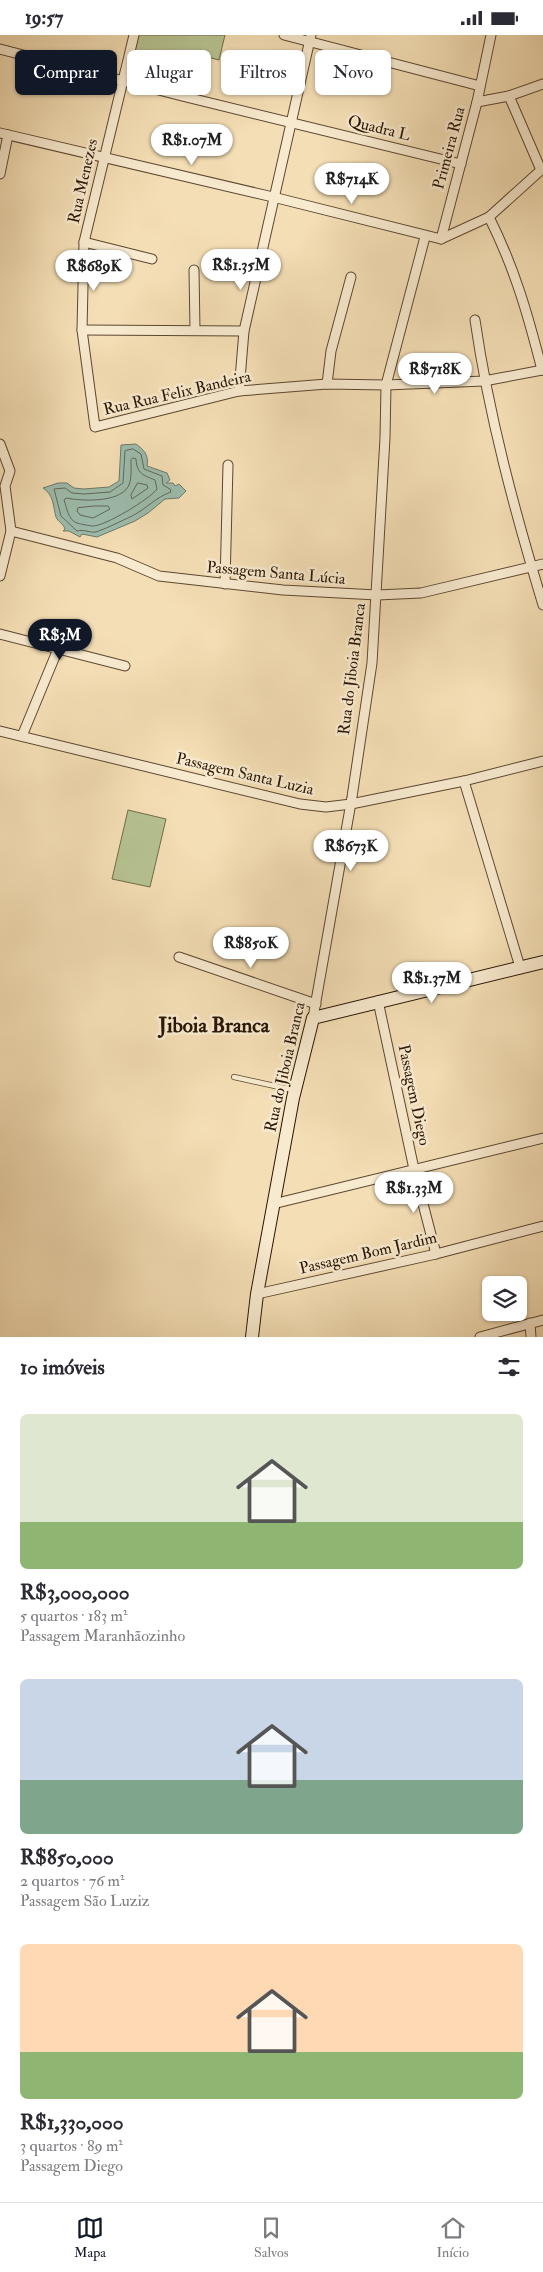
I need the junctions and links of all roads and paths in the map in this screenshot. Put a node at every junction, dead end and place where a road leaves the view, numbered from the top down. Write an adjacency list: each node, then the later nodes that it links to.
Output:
1 (134, 35): 6 (street, Rua Menezes)
2 (284, 35): 4 (street)
3 (492, 35): 8 (street, Primeira Rua)
4 (310, 38): 8 (street); 11 (street)
5 (0, 49): 6 (street, Quadra L)
6 (123, 80): 11 (street, Quadra L); 13 (street, Rua Menezes)
7 (543, 84): 9 (street)
8 (480, 86): 10 (street, Primeira Rua)
9 (509, 96): 10 (street); 17 (street)
10 (477, 102): 14 (street, Primeira Rua)
11 (291, 122): 14 (street, Quadra L); 16 (street)
12 (4, 134): 13 (street); 15 (street)
13 (104, 158): 16 (street); 20 (street, Rua Menezes)
14 (460, 164): 19 (street, Primeira Rua)
15 (0, 174)
16 (273, 197): 18 (street); 27 (street)
17 (489, 217): 19 (street); 28 (street)
18 (425, 237): 19 (street); 31 (street, Rua do Jiboia Branca)
19 (441, 239)
20 (84, 242): 21 (street); 25 (street, Rua Menezes)
21 (152, 259)
22 (194, 270): 26 (street)
23 (351, 277): 30 (street)
24 (475, 320): 29 (street)
25 (82, 330): 26 (street); 33 (street, Rua Menezes)
26 (194, 330): 27 (street)
27 (244, 331): 32 (street)
28 (542, 370): 29 (street, Rua Rua Felix Bandeira)
29 (484, 381): 31 (street, Rua Rua Felix Bandeira); 38 (street)
30 (327, 384): 31 (street, Rua Rua Felix Bandeira); 32 (street, Rua Rua Felix Bandeira)
31 (386, 385): 41 (street, Rua do Jiboia Branca)
32 (239, 391): 33 (street, Rua Rua Felix Bandeira)
33 (95, 427)
34 (0, 444): 36 (street)
35 (228, 465): 40 (street)
36 (11, 531): 39 (street); 40 (street, Passagem Santa Lúcia)
37 (543, 565): 38 (street, Passagem Santa Lúcia)
38 (532, 568): 41 (street, Passagem Santa Lúcia); 42 (street)
39 (0, 576)
40 (225, 584): 41 (street, Passagem Santa Lúcia)
41 (377, 595): 50 (street, Rua do Jiboia Branca)
42 (543, 605)
43 (0, 634): 44 (street)
44 (58, 649): 45 (street); 47 (street)
45 (125, 666)
46 (0, 731): 47 (street, Passagem Santa Luzia)
47 (22, 736): 50 (street, Passagem Santa Luzia)
48 (543, 761): 49 (street, Passagem Santa Luzia)
49 (464, 781): 50 (street, Passagem Santa Luzia); 53 (street)
50 (351, 804): 55 (street, Rua do Jiboia Branca)
51 (179, 957): 55 (street)
52 (543, 962): 53 (main road)
53 (520, 967): 54 (main road)
54 (378, 1001): 56 (main road); 60 (street, Passagem Diego)
55 (316, 1004): 56 (street, Rua do Jiboia Branca)
56 (313, 1018): 58 (main road, Rua do Jiboia Branca)
57 (234, 1077): 58 (lane)
58 (295, 1090): 61 (main road, Rua do Jiboia Branca)
59 (543, 1138): 60 (street)
60 (414, 1169): 61 (street); 63 (street, Passagem Diego)
61 (273, 1204): 64 (main road, Rua do Jiboia Branca)
62 (543, 1226): 63 (street, Passagem Bom Jardim)
63 (436, 1254): 64 (street, Passagem Bom Jardim)
64 (257, 1294): 67 (main road, Rua do Jiboia Branca)
65 (543, 1320): 66 (street)
66 (530, 1323): 68 (street); 69 (street)
67 (252, 1337)
68 (480, 1337)
69 (531, 1337)

